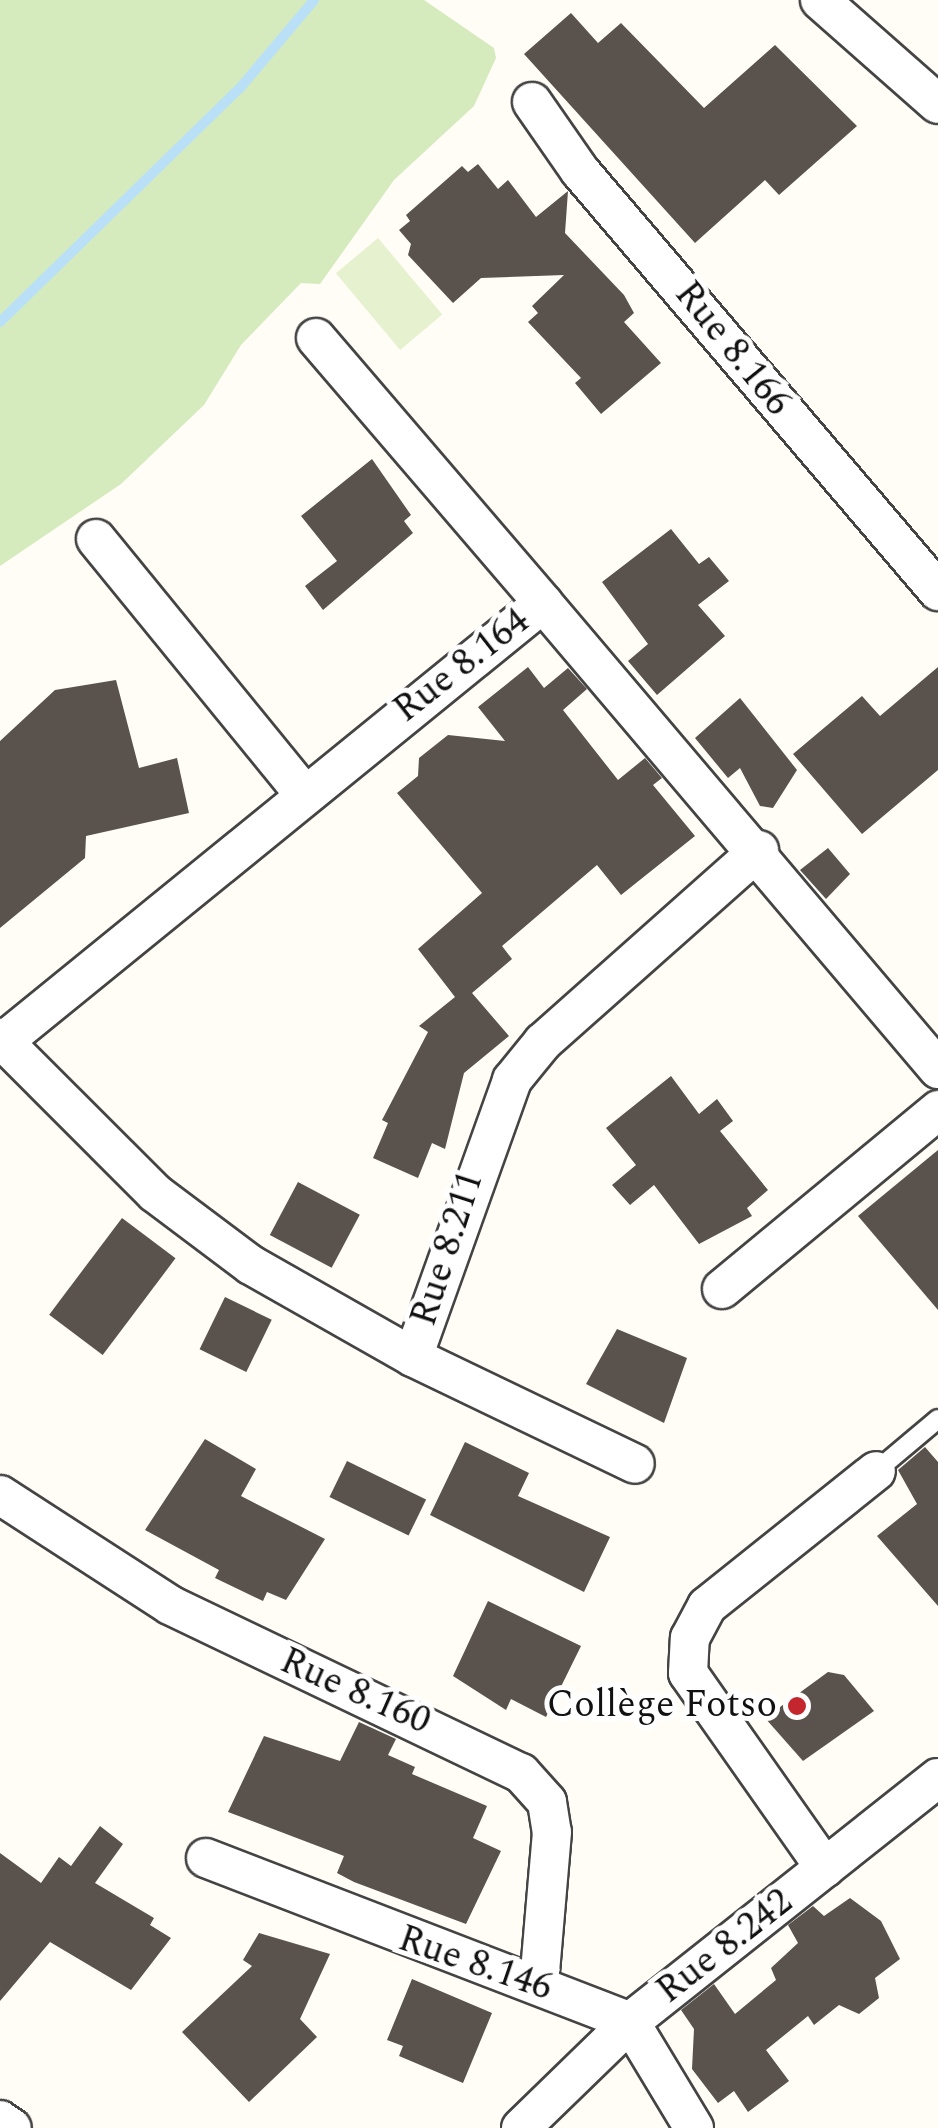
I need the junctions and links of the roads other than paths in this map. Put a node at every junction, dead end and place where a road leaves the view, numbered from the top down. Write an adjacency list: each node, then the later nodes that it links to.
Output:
1 (820, 0): 2 (street)
2 (937, 99)
3 (532, 102): 6 (street, Rue 8.166)
4 (316, 338): 7 (street)
5 (96, 539): 8 (street)
6 (938, 591)
7 (543, 602): 8 (street, Rue 8.164); 9 (street, Rue 8.164)
8 (302, 792): 10 (street, Rue 8.164)
9 (759, 850): 11 (street, Rue 8.164); 14 (street, Rue 8.211)
10 (2, 1040): 14 (street, Rue 8.211)
11 (938, 1070)
12 (938, 1110): 13 (street)
13 (722, 1289)
14 (412, 1357): 16 (street)
15 (938, 1419): 17 (lane)
16 (634, 1464)
17 (876, 1472): 21 (street)
18 (0, 1494): 22 (street, Rue 8.160)
19 (938, 1778): 21 (street, Rue 8.242)
20 (206, 1858): 22 (street, Rue 8.146)
21 (824, 1868): 23 (street, Rue 8.242)
22 (539, 1985): 23 (street, Rue 8.146)
23 (630, 2022): 26 (street, Rue 8.242); 27 (street)
24 (0, 2120): 25 (street)
25 (12, 2128)
26 (521, 2128)
27 (694, 2128)

